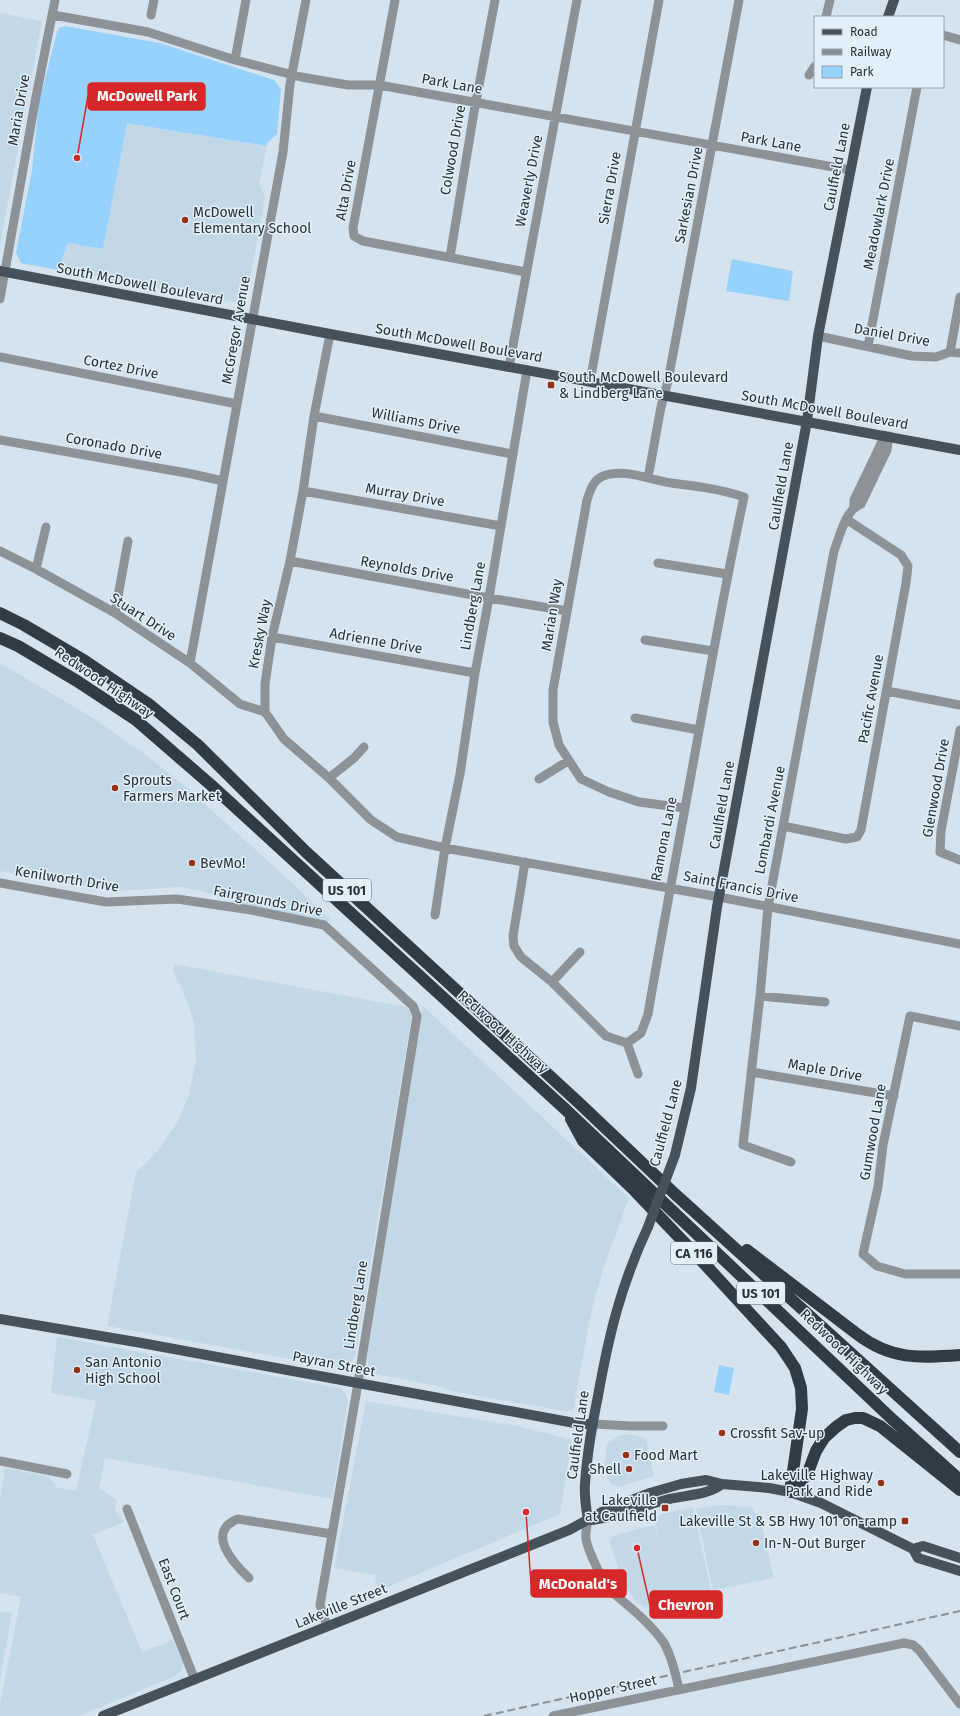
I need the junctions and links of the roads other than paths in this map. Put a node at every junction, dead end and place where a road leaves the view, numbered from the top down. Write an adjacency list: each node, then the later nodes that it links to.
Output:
1 (55, 0): 12 (street, Maria Drive)
2 (154, 0): 13 (street)
3 (246, 0): 18 (street)
4 (306, 0): 20 (street, McGregor Avenue)
5 (395, 0): 22 (street, Alta Drive)
6 (495, 0): 25 (street, Colwood Drive)
7 (577, 0): 26 (street, Weaverly Drive)
8 (659, 0): 27 (street, Sierra Drive)
9 (739, 0): 28 (street, Sarkesian Drive)
10 (830, 0): 14 (street)
11 (894, 0): 15 (main road)
12 (53, 15): 18 (street, Park Lane); 31 (street, Maria Drive)
13 (150, 15)
14 (826, 16)
15 (888, 16)
16 (944, 35): 17 (street)
17 (960, 40)
18 (235, 60): 20 (street, Park Lane)
19 (814, 68): 21 (street)
20 (291, 75): 22 (street, Park Lane); 35 (street, McGregor Avenue)
21 (809, 75)
22 (379, 85): 25 (street, Park Lane); 30 (street, Alta Drive)
23 (867, 88): 29 (main road, Caulfield Lane)
24 (917, 88): 38 (street, Meadowlark Drive)
25 (476, 103): 26 (street, Park Lane); 30 (street, Colwood Drive)
26 (555, 116): 27 (street, Park Lane); 32 (street, Weaverly Drive)
27 (635, 130): 28 (street, Park Lane); 44 (street, Sierra Drive)
28 (712, 145): 29 (street, Park Lane); 45 (street, Sarkesian Drive)
29 (850, 170): 37 (main road, Caulfield Lane)
30 (450, 257): 32 (street, Alta Drive)
31 (2, 271): 34 (street, Maria Drive); 35 (main road, South McDowell Boulevard)
32 (526, 272): 42 (street, Weaverly Drive)
33 (960, 297): 39 (street)
34 (0, 299)
35 (252, 319): 36 (main road, South McDowell Boulevard); 46 (street, McGregor Avenue)
36 (330, 334): 42 (main road, South McDowell Boulevard); 47 (street, Kresky Way)
37 (818, 336): 38 (street, Daniel Drive); 48 (main road, Caulfield Lane)
38 (868, 346): 39 (street, Daniel Drive)
39 (950, 352): 40 (street, Daniel Drive)
40 (960, 353)
41 (0, 357): 46 (street, Cortez Drive)
42 (509, 367): 43 (main road, South McDowell Boulevard)
43 (527, 370): 44 (main road, South McDowell Boulevard); 52 (street, Lindberg Lane)
44 (590, 382): 45 (main road, South McDowell Boulevard)
45 (663, 395): 48 (main road, South McDowell Boulevard); 53 (street)
46 (237, 404): 54 (street, McGregor Avenue)
47 (314, 416): 52 (street, Williams Drive); 55 (street, Kresky Way)
48 (807, 421): 49 (main road, South McDowell Boulevard); 92 (main road, Caulfield Lane)
49 (886, 436): 51 (main road, South McDowell Boulevard); 56 (street, Lombardi Avenue)
50 (0, 440): 54 (street, Coronado Drive)
51 (960, 450)
52 (512, 454): 57 (street, Lindberg Lane)
53 (648, 478): 64 (street, Ramona Lane); 66 (street, Marian Way)
54 (223, 481): 73 (street, McGregor Avenue)
55 (303, 491): 57 (street, Murray Drive); 61 (street, Kresky Way)
56 (846, 519): 75 (street, Pacific Avenue); 86 (street, Lombardi Avenue)
57 (501, 526): 65 (street, Lindberg Lane)
58 (46, 527): 63 (street)
59 (128, 541): 68 (street)
60 (0, 551): 63 (street, Stuart Drive)
61 (290, 561): 65 (street, Reynolds Drive); 69 (street, Kresky Way)
62 (658, 563): 64 (street)
63 (36, 569): 68 (street, Stuart Drive)
64 (727, 574): 72 (street, Ramona Lane)
65 (489, 598): 66 (street, Reynolds Drive); 74 (street, Lindberg Lane)
66 (566, 611): 82 (street, Marian Way)
67 (0, 613): 109 (highway, Redwood Highway / US 101)
68 (115, 613): 73 (street, Stuart Drive)
69 (272, 637): 74 (street, Adrienne Drive); 77 (street, Kresky Way)
70 (0, 638): 107 (highway, Redwood Highway / US 101)
71 (645, 640): 72 (street)
72 (713, 651): 79 (street, Ramona Lane)
73 (190, 664): 77 (street, Stuart Drive)
74 (475, 673): 87 (street, Lindberg Lane)
75 (887, 691): 76 (street); 86 (street, Pacific Avenue)
76 (960, 706)
77 (265, 712): 83 (street)
78 (635, 718): 79 (street)
79 (699, 730): 85 (street, Ramona Lane)
80 (960, 730): 88 (street, Glenwood Drive)
81 (364, 747): 83 (street)
82 (568, 761): 84 (street); 85 (street, Marian Way)
83 (329, 778): 87 (street)
84 (539, 779)
85 (685, 808): 91 (street, Ramona Lane)
86 (783, 826): 94 (street, Lombardi Avenue)
87 (445, 848): 89 (street, Saint Francis Drive); 95 (street, Lindberg Lane)
88 (960, 860)
89 (525, 862): 91 (street, Saint Francis Drive); 98 (street)
90 (0, 883): 93 (street, Kenilworth Drive)
91 (669, 888): 92 (street, Saint Francis Drive); 103 (street, Ramona Lane)
92 (719, 897): 94 (street, Saint Francis Drive); 114 (main road, Caulfield Lane, bridge)
93 (177, 899): 101 (street, Fairgrounds Drive)
94 (768, 907): 96 (street, Saint Francis Drive); 99 (street, Lombardi Avenue)
95 (435, 915)
96 (960, 944)
97 (580, 952): 98 (street)
98 (552, 982): 103 (street)
99 (760, 996): 100 (street); 104 (street, Lombardi Avenue)
100 (825, 1002)
101 (416, 1011): 113 (street, Lindberg Lane)
102 (960, 1026): 106 (street, Gumwood Lane)
103 (627, 1043): 105 (street)
104 (751, 1072): 106 (street, Maple Drive); 108 (street, Lombardi Avenue)
105 (638, 1074)
106 (894, 1096): 110 (street, Gumwood Lane)
107 (565, 1109): 119 (highway, Redwood Highway / US 101); 121 (highway, CA 116)
108 (791, 1162)
109 (675, 1194): 112 (highway, CA 116); 116 (highway, Redwood Highway / US 101)
110 (960, 1274)
111 (0, 1319): 113 (main road, Payran Street)
112 (960, 1355)
113 (358, 1383): 114 (main road, Payran Street); 124 (street, Lindberg Lane)
114 (592, 1424): 115 (street, Payran Street); 123 (main road, Caulfield Lane)
115 (663, 1426)
116 (960, 1452)
117 (0, 1461): 118 (street)
118 (67, 1474)
119 (960, 1480)
120 (960, 1490): 121 (highway)
121 (790, 1492): 123 (main road, Lakeville Street); 125 (main road, Lakeville Street)
122 (127, 1509): 130 (street, East Court)
123 (588, 1520): 129 (main road, Lakeville Street); 131 (street, Caulfield Lane)
124 (332, 1534): 128 (street); 129 (street, Lindberg Lane)
125 (913, 1549): 126 (main road); 127 (main road)
126 (960, 1558)
127 (960, 1571)
128 (249, 1578)
129 (327, 1626): 130 (main road, Lakeville Street)
130 (195, 1680): 133 (main road, Lakeville Street)
131 (679, 1690): 132 (street, Hopper Street); 134 (street, Hopper Street)
132 (960, 1704)
133 (103, 1716)
134 (553, 1716)

